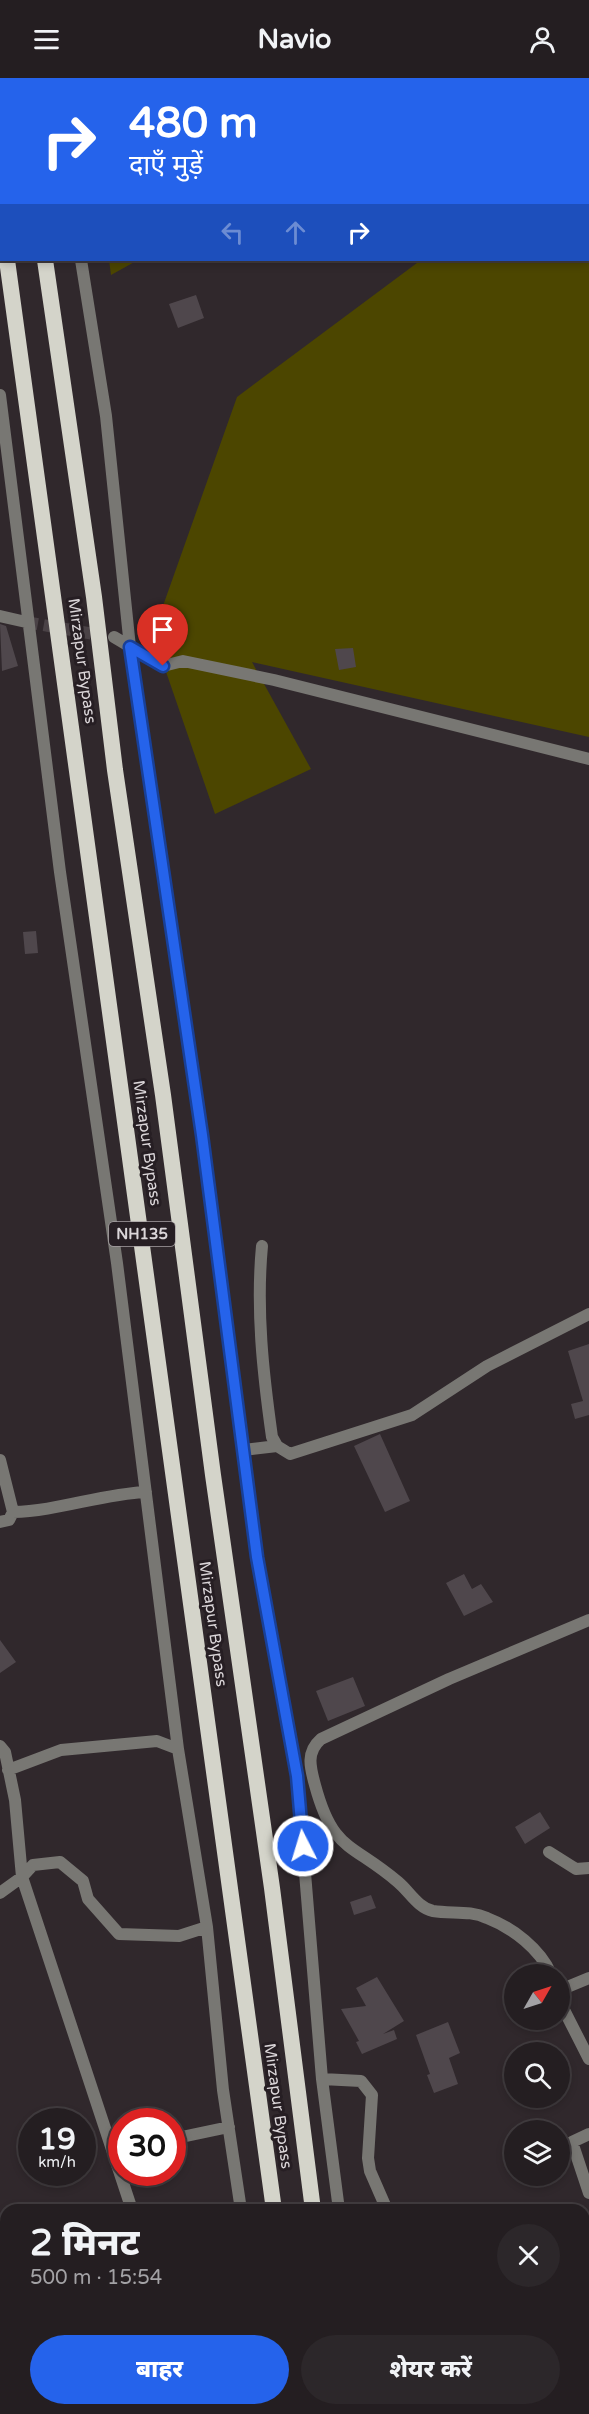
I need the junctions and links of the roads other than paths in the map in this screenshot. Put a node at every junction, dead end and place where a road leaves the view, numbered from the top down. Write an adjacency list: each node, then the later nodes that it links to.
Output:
1 (7, 261): 41 (highway, Mirzapur Bypass / NH135)
2 (45, 261): 42 (highway, NH135)
3 (81, 261): 8 (street)
4 (0, 395): 15 (street)
5 (0, 616): 6 (street)
6 (26, 622)
7 (114, 637): 8 (street)
8 (130, 647): 9 (street); 13 (street)
9 (589, 759)
10 (262, 1245): 12 (street)
11 (589, 1314): 12 (street)
12 (277, 1446): 13 (street)
13 (243, 1450): 32 (street)
14 (0, 1460): 16 (street)
15 (146, 1492): 16 (street); 20 (street)
16 (13, 1512): 17 (street)
17 (0, 1522)
18 (589, 1620): 27 (street)
19 (0, 1746): 21 (street)
20 (178, 1749): 21 (street); 26 (street)
21 (8, 1770): 24 (street)
22 (549, 1852): 23 (street)
23 (589, 1868)
24 (22, 1877): 25 (street); 26 (street); 34 (street)
25 (0, 1893)
26 (207, 1927): 33 (street)
27 (546, 1964)
28 (589, 1978): 29 (street)
29 (570, 1986)
30 (570, 2022): 31 (street)
31 (589, 2060)
32 (322, 2079): 43 (street); 44 (street)
33 (229, 2127): 36 (street); 40 (street)
34 (108, 2128)
35 (589, 2134): 38 (street)
36 (186, 2136)
37 (126, 2186): 39 (street)
38 (589, 2193)
39 (130, 2204)
40 (240, 2204)
41 (273, 2204)
42 (312, 2204)
43 (338, 2204)
44 (384, 2204)

